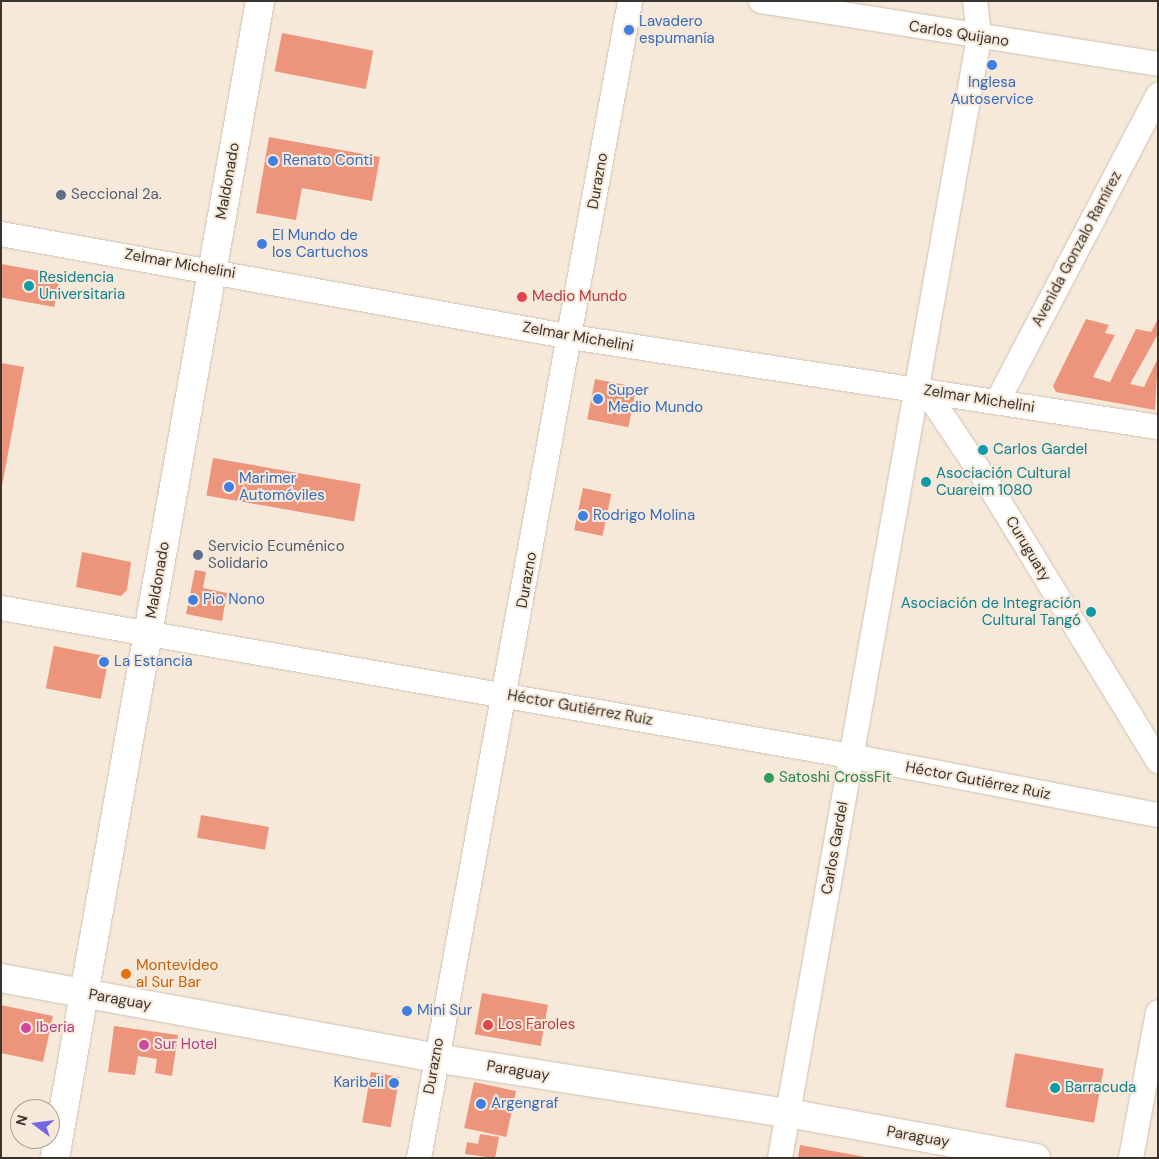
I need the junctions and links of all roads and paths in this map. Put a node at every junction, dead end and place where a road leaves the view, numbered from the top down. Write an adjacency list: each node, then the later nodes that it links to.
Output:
1 (260, 1): 9 (street, Maldonado)
2 (630, 1): 10 (street, Durazno)
3 (761, 1): 5 (street, Carlos Quijano)
4 (975, 1): 5 (street, Carlos Gardel)
5 (979, 37): 6 (street, Carlos Quijano); 11 (street, Carlos Gardel)
6 (1158, 64)
7 (1158, 95): 12 (street, Avenida Gonzalo Ramírez)
8 (1, 234): 9 (street, Zelmar Michelini)
9 (213, 269): 10 (street, Zelmar Michelini); 15 (street, Maldonado)
10 (570, 337): 11 (street, Zelmar Michelini); 16 (street, Durazno)
11 (921, 390): 12 (street, Zelmar Michelini); 17 (street, Carlos Gardel); 18 (street, Curuguaty)
12 (997, 402): 13 (street, Zelmar Michelini)
13 (1158, 427)
14 (1, 608): 15 (street, Héctor Gutiérrez Ruiz)
15 (149, 634): 16 (street, Héctor Gutiérrez Ruiz); 21 (street, Maldonado)
16 (506, 695): 17 (street, Héctor Gutiérrez Ruiz); 23 (street, Durazno)
17 (851, 756): 19 (street, Héctor Gutiérrez Ruiz); 24 (street, Carlos Gardel)
18 (1158, 761)
19 (1158, 815)
20 (1, 978): 21 (street, Paraguay)
21 (84, 993): 23 (street, Paraguay); 25 (street, Maldonado)
22 (1158, 1012): 29 (street)
23 (435, 1058): 24 (street, Paraguay); 26 (street, Durazno)
24 (788, 1114): 27 (street, Carlos Gardel); 28 (street, Paraguay)
25 (55, 1158)
26 (419, 1158)
27 (780, 1158)
28 (1036, 1158)
29 (1132, 1158)

